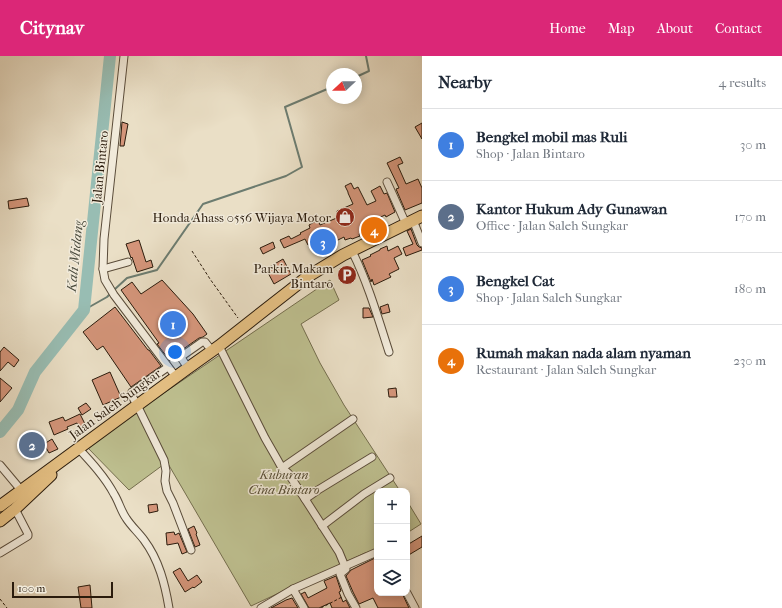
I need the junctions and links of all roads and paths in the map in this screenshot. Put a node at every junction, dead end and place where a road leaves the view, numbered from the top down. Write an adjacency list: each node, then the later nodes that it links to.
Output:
1 (124, 56): 8 (street, Jalan Bintaro)
2 (387, 182): 3 (street)
3 (414, 220): 4 (street); 6 (highway, Jalan Saleh Sungkar)
4 (422, 243)
5 (192, 251): 9 (path)
6 (352, 251): 9 (highway, Jalan Saleh Sungkar); 11 (street)
7 (128, 262): 8 (street)
8 (103, 269): 12 (street, Jalan Bintaro)
9 (244, 326): 10 (highway, Jalan Saleh Sungkar)
10 (215, 349): 13 (highway, Jalan Saleh Sungkar); 20 (street)
11 (389, 352)
12 (168, 367): 13 (street, Jalan Bintaro); 14 (street)
13 (176, 377): 14 (highway, Jalan Saleh Sungkar)
14 (137, 405): 16 (highway, Jalan Saleh Sungkar); 28 (street)
15 (353, 419): 20 (street)
16 (78, 448): 18 (highway, Jalan Saleh Sungkar); 38 (street)
17 (372, 457): 23 (street)
18 (64, 458): 22 (highway, Jalan Saleh Sungkar); 25 (highway, Jalan Saleh Sungkar)
19 (0, 465): 22 (street)
20 (282, 468): 23 (street)
21 (390, 478): 27 (street)
22 (21, 490): 24 (highway, Jalan Saleh Sungkar)
23 (305, 499): 27 (street)
24 (0, 506)
25 (15, 510): 26 (highway, Jalan Saleh Sungkar); 29 (street)
26 (0, 521)
27 (322, 526): 31 (street)
28 (191, 550)
29 (0, 553)
30 (374, 553): 31 (street)
31 (345, 566): 32 (street); 33 (street)
32 (294, 589): 36 (street); 39 (street)
33 (348, 594): 40 (path); 41 (street)
34 (409, 596): 42 (street)
35 (0, 599): 37 (path)
36 (301, 607)
37 (7, 608)
38 (169, 608)
39 (261, 608)
40 (322, 608)
41 (356, 608)
42 (415, 608)

